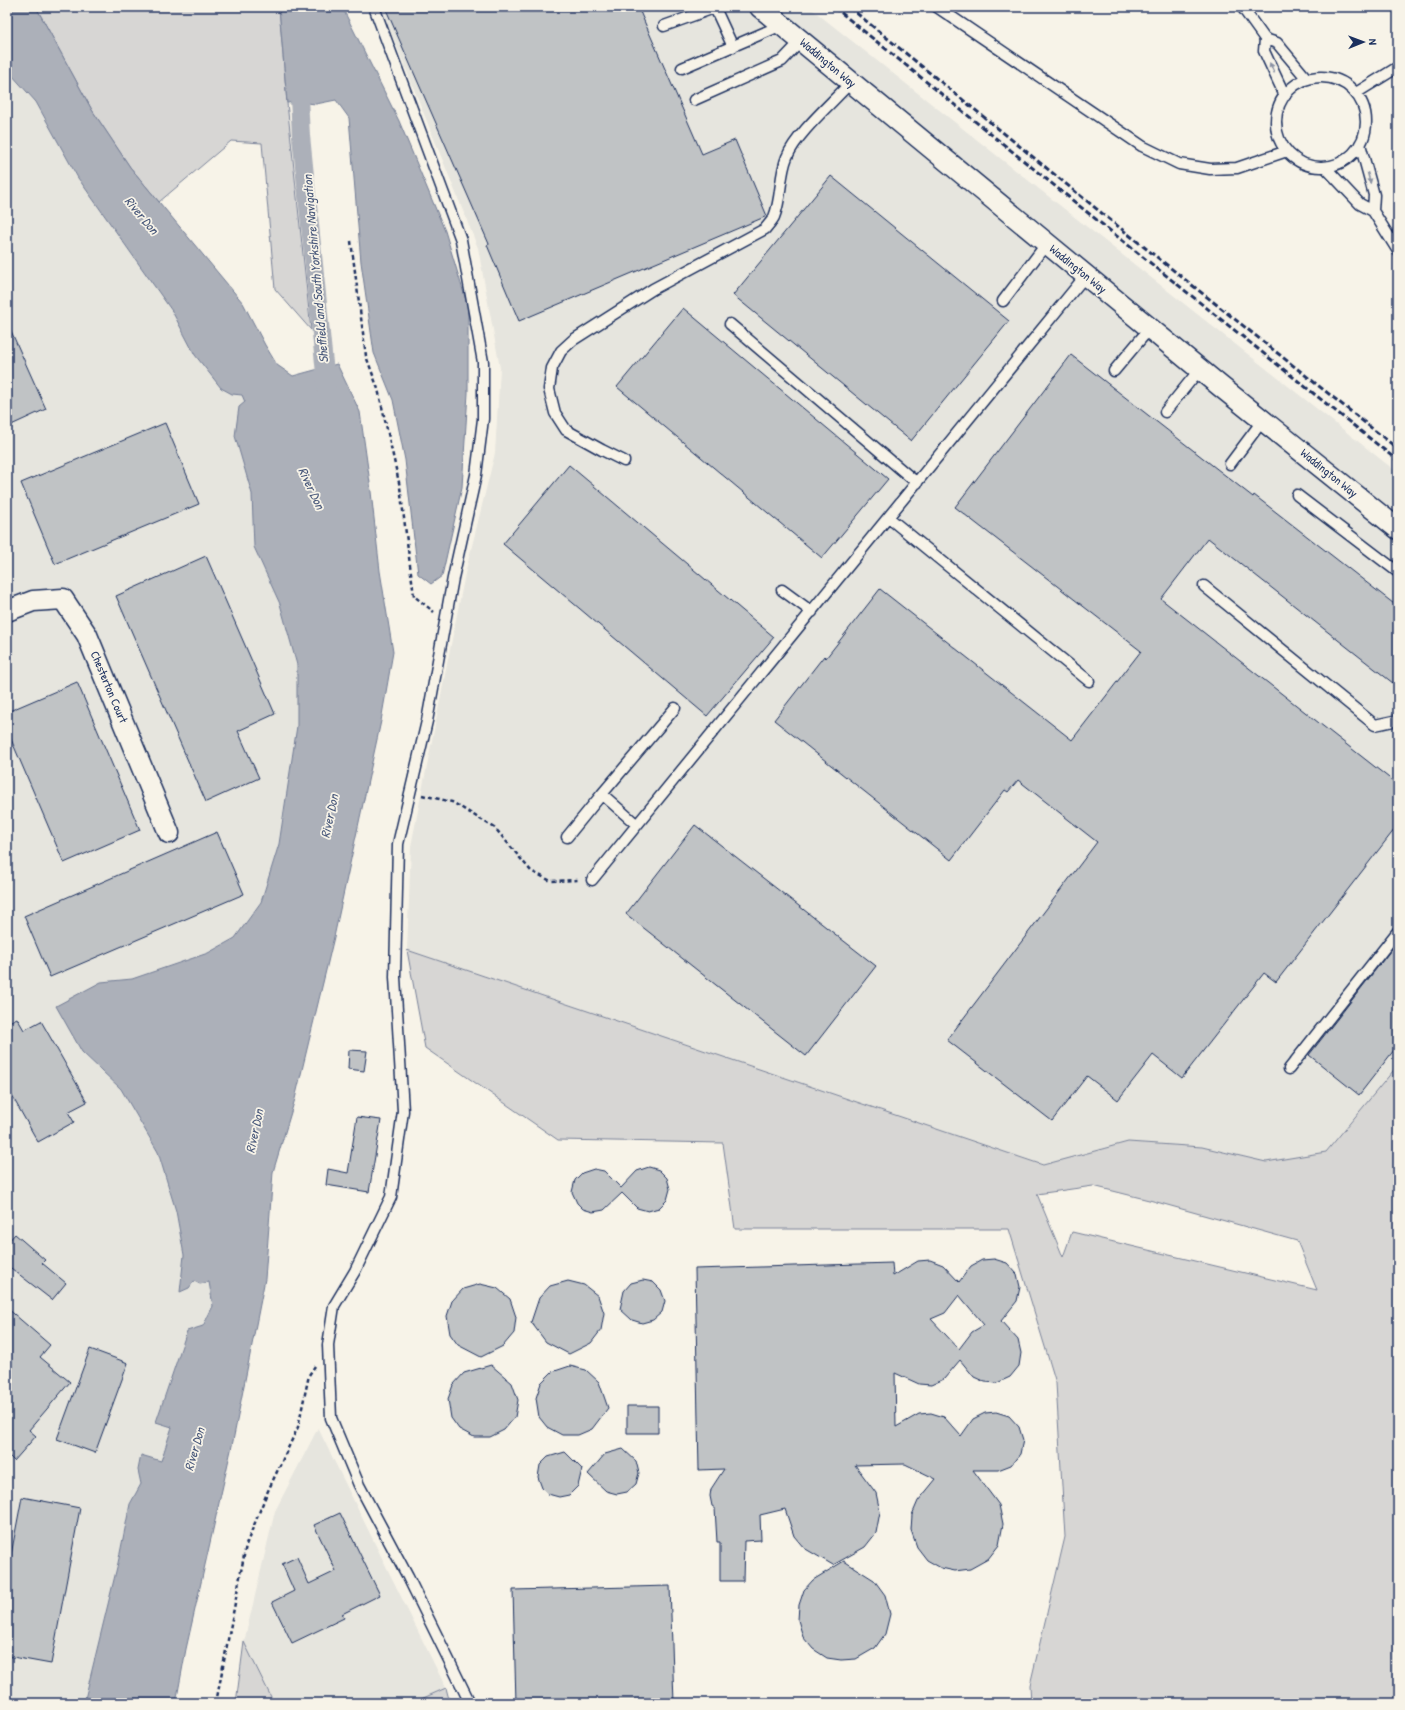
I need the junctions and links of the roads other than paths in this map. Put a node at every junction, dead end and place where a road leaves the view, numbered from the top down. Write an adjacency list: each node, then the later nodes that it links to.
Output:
1 (374, 7): 53 (lane)
2 (716, 7): 7 (lane); 10 (lane)
3 (760, 7): 6 (street, Waddington Way)
4 (937, 7): 19 (lane)
5 (1242, 7): 8 (lane)
6 (782, 25): 9 (street, Waddington Way); 10 (lane)
7 (664, 26)
8 (1265, 40): 13 (lane); 16 (lane, one-way to 8)
9 (801, 41): 14 (street, Waddington Way); 17 (lane)
10 (732, 47): 12 (lane)
11 (1398, 67): 15 (lane)
12 (682, 68)
13 (1307, 79): 15 (lane); 16 (lane)
14 (851, 82): 22 (street, Waddington Way); 32 (lane)
15 (1356, 93): 18 (lane)
16 (1285, 96): 19 (lane)
17 (694, 100)
18 (1360, 144): 20 (lane); 21 (lane, one-way to 21)
19 (1287, 151): 20 (lane)
20 (1325, 167): 21 (lane)
21 (1374, 211): 23 (lane)
22 (1047, 244): 24 (street, Waddington Way); 25 (lane)
23 (1398, 251)
24 (1086, 275): 27 (street, Waddington Way); 34 (lane)
25 (1003, 301)
26 (730, 324): 34 (lane)
27 (1150, 328): 28 (street, Waddington Way); 29 (lane)
28 (1200, 369): 30 (lane); 31 (street, Waddington Way)
29 (1114, 371)
30 (1165, 412)
31 (1263, 420): 33 (lane); 37 (street, Waddington Way)
32 (624, 461)
33 (1230, 464)
34 (916, 483): 36 (lane)
35 (1297, 495): 38 (lane)
36 (889, 518): 42 (lane); 43 (lane)
37 (1398, 529)
38 (1398, 572)
39 (1204, 586): 45 (lane)
40 (782, 590): 42 (lane)
41 (7, 611): 48 (street, Chesterton Court)
42 (812, 612): 47 (lane)
43 (1089, 681)
44 (675, 708): 46 (lane)
45 (1398, 720)
46 (602, 794): 47 (lane); 49 (lane)
47 (637, 825): 50 (lane)
48 (169, 833)
49 (567, 837)
50 (592, 880)
51 (1398, 931): 52 (lane)
52 (1289, 1070)
53 (470, 1703)

